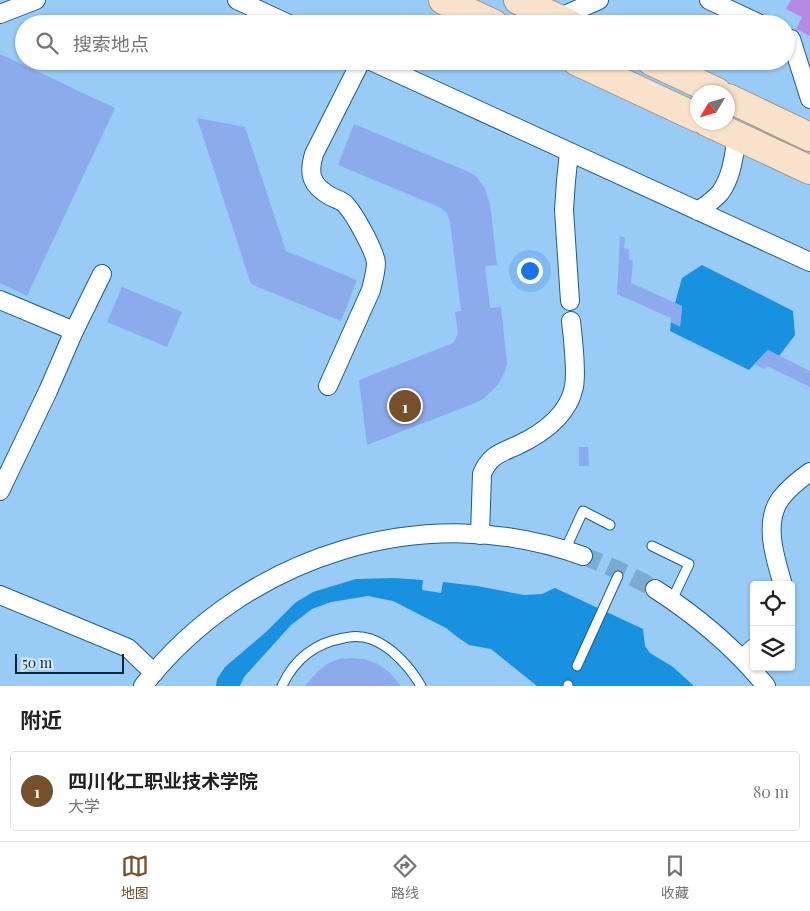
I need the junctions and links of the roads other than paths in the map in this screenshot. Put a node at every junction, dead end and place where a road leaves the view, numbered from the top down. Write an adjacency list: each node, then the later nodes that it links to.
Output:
1 (36, 0): 7 (street)
2 (238, 0): 8 (street)
3 (443, 0): 9 (main road)
4 (518, 0): 10 (main road)
5 (599, 0): 11 (street)
6 (709, 0): 12 (street)
7 (0, 14)
8 (270, 15)
9 (475, 15)
10 (551, 15)
11 (574, 15)
12 (741, 15)
13 (795, 40): 14 (street)
14 (810, 48)
15 (795, 55): 21 (street)
16 (356, 70): 36 (street)
17 (391, 70): 27 (street)
18 (595, 70): 23 (main road)
19 (670, 70): 20 (main road)
20 (702, 85)
21 (810, 99)
22 (735, 101): 26 (main road)
23 (690, 114)
24 (724, 130): 25 (main road)
25 (737, 136): 28 (main road); 29 (street)
26 (810, 136)
27 (569, 152): 29 (street); 33 (street)
28 (810, 170)
29 (698, 211): 30 (street)
30 (810, 262)
31 (102, 274): 35 (street)
32 (0, 300): 35 (street)
33 (570, 301)
34 (571, 321): 40 (street)
35 (74, 331): 38 (street)
36 (328, 386)
37 (810, 472): 45 (street)
38 (0, 491)
39 (610, 525): 42 (lane)
40 (480, 535): 42 (street); 51 (street)
41 (652, 546): 48 (lane)
42 (566, 550): 43 (street)
43 (583, 556)
44 (618, 576): 50 (lane)
45 (781, 581)
46 (655, 589): 48 (street)
47 (0, 595): 51 (street)
48 (672, 600): 49 (street)
49 (748, 654): 54 (street)
50 (577, 666)
51 (149, 679)
52 (282, 686): 53 (lane)
53 (421, 686)
54 (766, 686)

